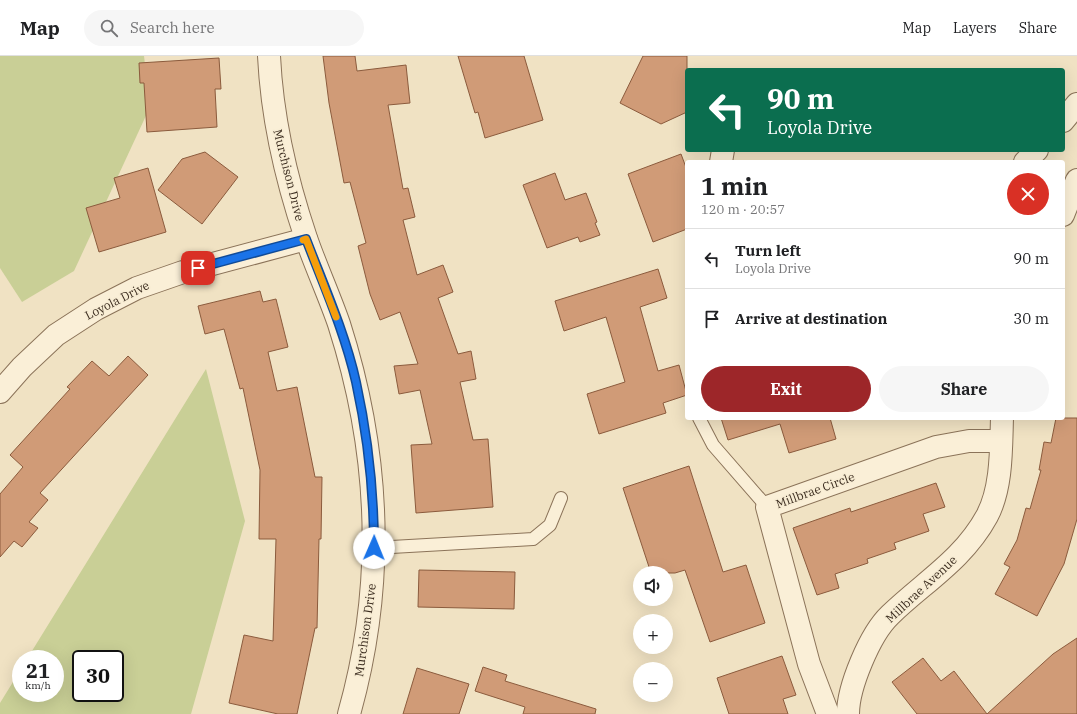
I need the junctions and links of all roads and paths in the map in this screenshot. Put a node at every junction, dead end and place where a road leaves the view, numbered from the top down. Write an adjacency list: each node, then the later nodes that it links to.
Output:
1 (269, 56): 8 (street, Murchison Drive)
2 (1077, 104): 3 (street)
3 (1065, 118)
4 (1035, 152): 5 (street)
5 (1027, 160)
6 (1077, 180): 7 (street)
7 (1065, 210)
8 (306, 239): 9 (street, Loyola Drive); 15 (street, Murchison Drive)
9 (0, 392)
10 (700, 420): 14 (lane)
11 (1002, 420): 12 (street, Millbrae Avenue)
12 (1001, 441): 14 (street, Millbrae Circle); 18 (street, Millbrae Avenue)
13 (561, 498): 15 (lane)
14 (767, 507): 17 (street, Millbrae Circle)
15 (374, 548): 16 (street, Murchison Drive)
16 (349, 714)
17 (828, 714)
18 (848, 714)

